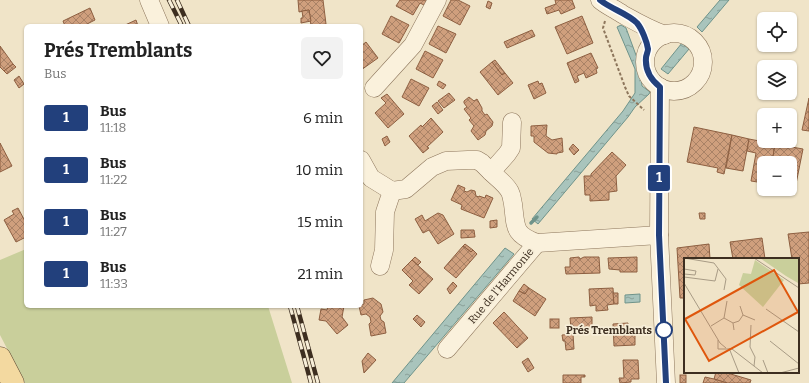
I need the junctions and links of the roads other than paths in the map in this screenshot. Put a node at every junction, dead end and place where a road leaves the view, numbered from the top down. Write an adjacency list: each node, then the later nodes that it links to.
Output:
1 (149, 0): 4 (street)
2 (437, 0): 9 (street)
3 (613, 5): 5 (street)
4 (159, 24)
5 (637, 24): 6 (street); 7 (street)
6 (665, 35): 7 (street); 10 (street)
7 (648, 50): 8 (street)
8 (660, 87): 10 (street); 11 (street)
9 (374, 88)
10 (682, 89): 11 (street)
11 (659, 121): 16 (street)
12 (512, 122): 14 (street)
13 (363, 163): 15 (street)
14 (491, 172): 15 (street); 17 (street)
15 (392, 191): 18 (street)
16 (659, 235): 17 (street, Rue de l'Harmonie); 22 (street)
17 (537, 243): 19 (street, Rue de l'Harmonie)
18 (380, 266)
19 (447, 349)
20 (0, 358): 21 (main road)
21 (13, 383)
22 (666, 383)

